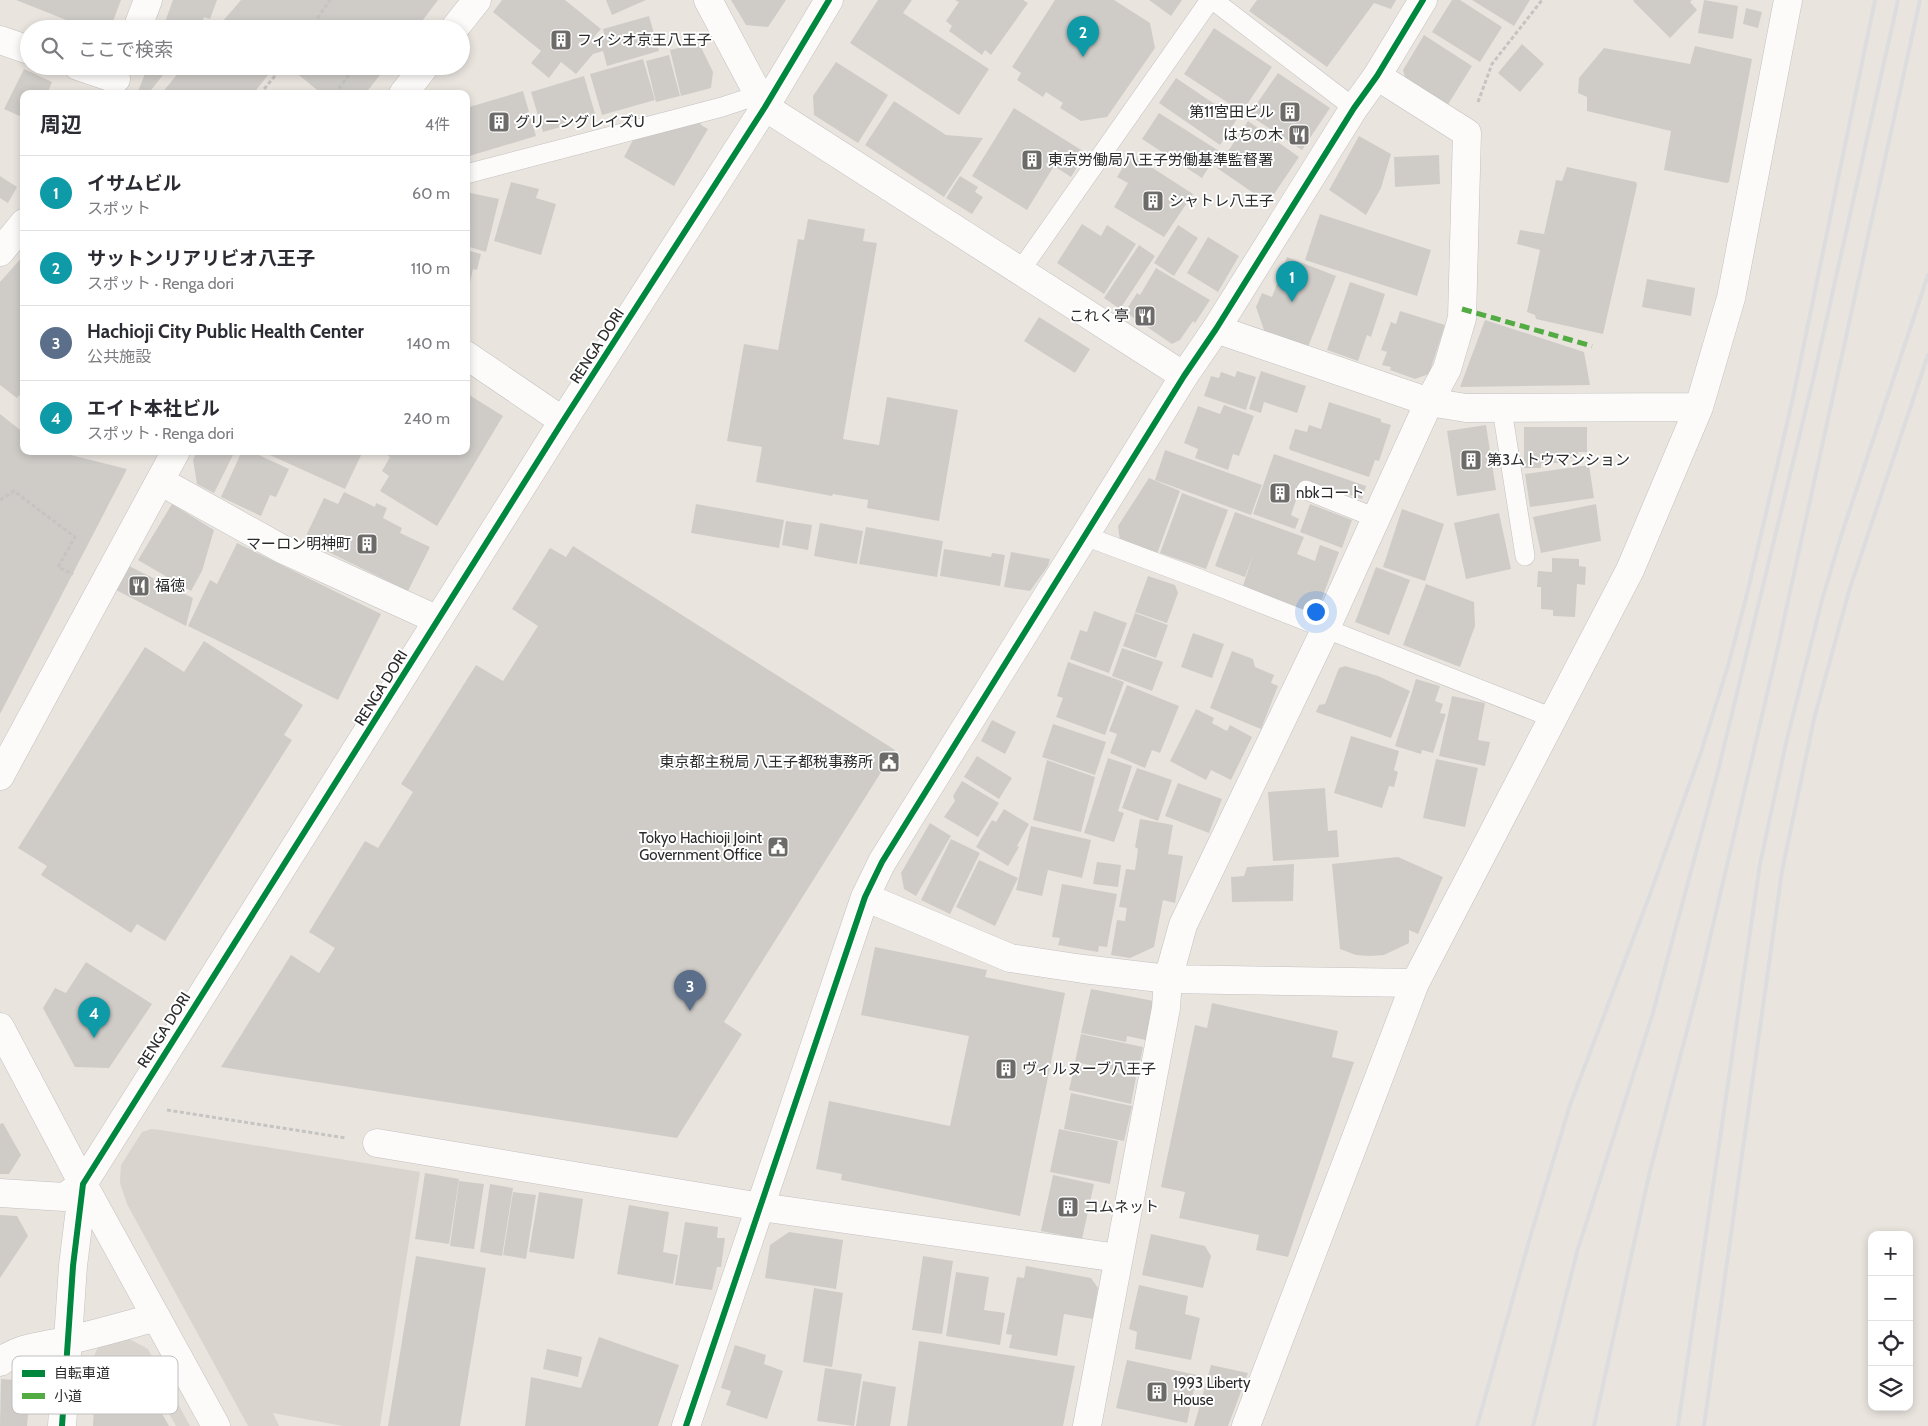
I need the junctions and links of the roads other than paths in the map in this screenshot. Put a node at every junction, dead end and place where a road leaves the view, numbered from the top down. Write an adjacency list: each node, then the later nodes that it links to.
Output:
1 (148, 0): 8 (street)
2 (477, 0): 9 (street)
3 (708, 0): 17 (street)
4 (829, 0): 17 (street, RENGA DORI)
5 (1211, 0): 18 (lane); 22 (lane)
6 (1423, 0): 14 (street)
7 (1788, 0): 27 (street)
8 (140, 20)
9 (461, 20)
10 (0, 40): 11 (street)
11 (20, 47)
12 (102, 75): 15 (street)
13 (418, 75): 16 (street)
14 (1377, 76): 18 (street); 26 (street)
15 (116, 80)
16 (406, 90)
17 (762, 101): 19 (lane); 22 (street); 29 (street, RENGA DORI)
18 (1354, 108): 23 (street)
19 (470, 173)
20 (20, 228): 21 (street)
21 (0, 252)
22 (1020, 271): 25 (street)
23 (1216, 329): 25 (street); 26 (street)
24 (470, 359): 29 (street)
25 (1184, 376): 34 (street)
26 (1429, 402): 28 (street); 33 (street)
27 (1699, 407): 28 (street); 38 (street)
28 (1502, 410): 35 (lane)
29 (564, 421): 36 (street, RENGA DORI)
30 (174, 455): 31 (street)
31 (160, 481): 36 (street); 39 (street)
32 (1306, 490): 33 (lane)
33 (1376, 518): 37 (street)
34 (1085, 536): 37 (lane); 40 (street)
35 (1525, 556)
36 (438, 620): 45 (street, RENGA DORI)
37 (1326, 628): 38 (lane); 41 (street)
38 (1553, 718): 42 (street)
39 (0, 776)
40 (865, 897): 41 (street); 47 (street)
41 (1168, 979): 42 (street); 48 (street)
42 (1415, 984): 58 (street)
43 (0, 1027): 45 (street)
44 (377, 1143): 47 (street)
45 (83, 1184): 46 (street); 49 (street); 50 (street, RENGA DORI)
46 (0, 1193)
47 (761, 1207): 48 (street); 56 (street)
48 (1118, 1258): 57 (street)
49 (156, 1317): 50 (street); 52 (street)
50 (68, 1341): 51 (street, RENGA DORI); 54 (street)
51 (67, 1356)
52 (177, 1356)
53 (178, 1357): 55 (street)
54 (0, 1362)
55 (216, 1426)
56 (687, 1426)
57 (1087, 1426)
58 (1246, 1426)

